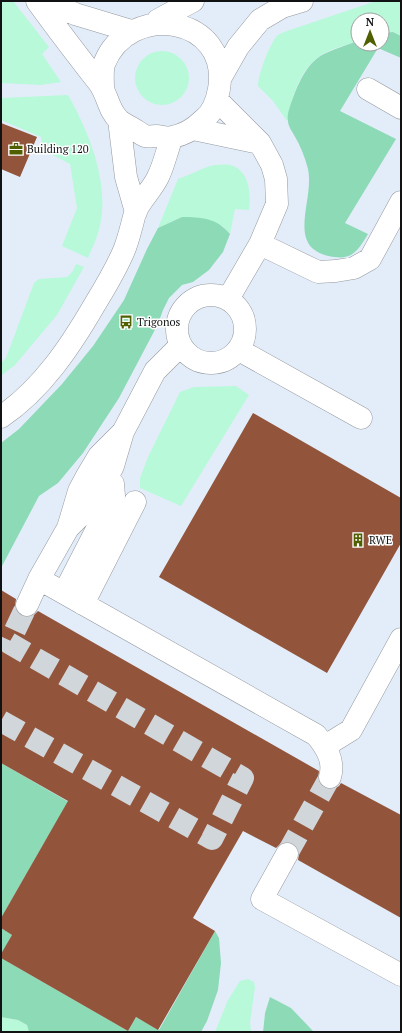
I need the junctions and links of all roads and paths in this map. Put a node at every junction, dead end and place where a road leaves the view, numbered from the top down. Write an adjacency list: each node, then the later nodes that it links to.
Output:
1 (38, 1): 8 (lane)
2 (48, 1): 6 (lane)
3 (193, 1): 5 (lane)
4 (302, 1): 7 (lane)
5 (158, 20): 6 (lane); 7 (lane)
6 (128, 30): 8 (lane)
7 (221, 77): 10 (lane)
8 (103, 88): 12 (lane)
9 (368, 89): 11 (lane)
10 (217, 100): 13 (lane); 15 (lane)
11 (401, 108)
12 (119, 120): 14 (lane); 17 (lane)
13 (193, 129): 14 (lane); 15 (lane)
14 (172, 137): 17 (lane)
15 (260, 143): 18 (lane)
16 (401, 202): 18 (lane)
17 (136, 212): 22 (lane)
18 (260, 244): 19 (lane)
19 (228, 299): 20 (lane); 21 (lane)
20 (181, 345): 21 (lane); 24 (lane)
21 (238, 350): 23 (lane)
22 (1, 417)
23 (361, 418)
24 (123, 432): 25 (lane); 27 (lane)
25 (113, 466): 27 (lane); 28 (lane)
26 (135, 502): 29 (lane)
27 (68, 528): 28 (lane)
28 (51, 586): 29 (lane); 30 (lane)
29 (83, 604): 32 (lane)
30 (27, 605)
31 (401, 639): 32 (lane)
32 (325, 746): 33 (lane)
33 (330, 777)
34 (287, 854): 35 (lane)
35 (401, 974)

